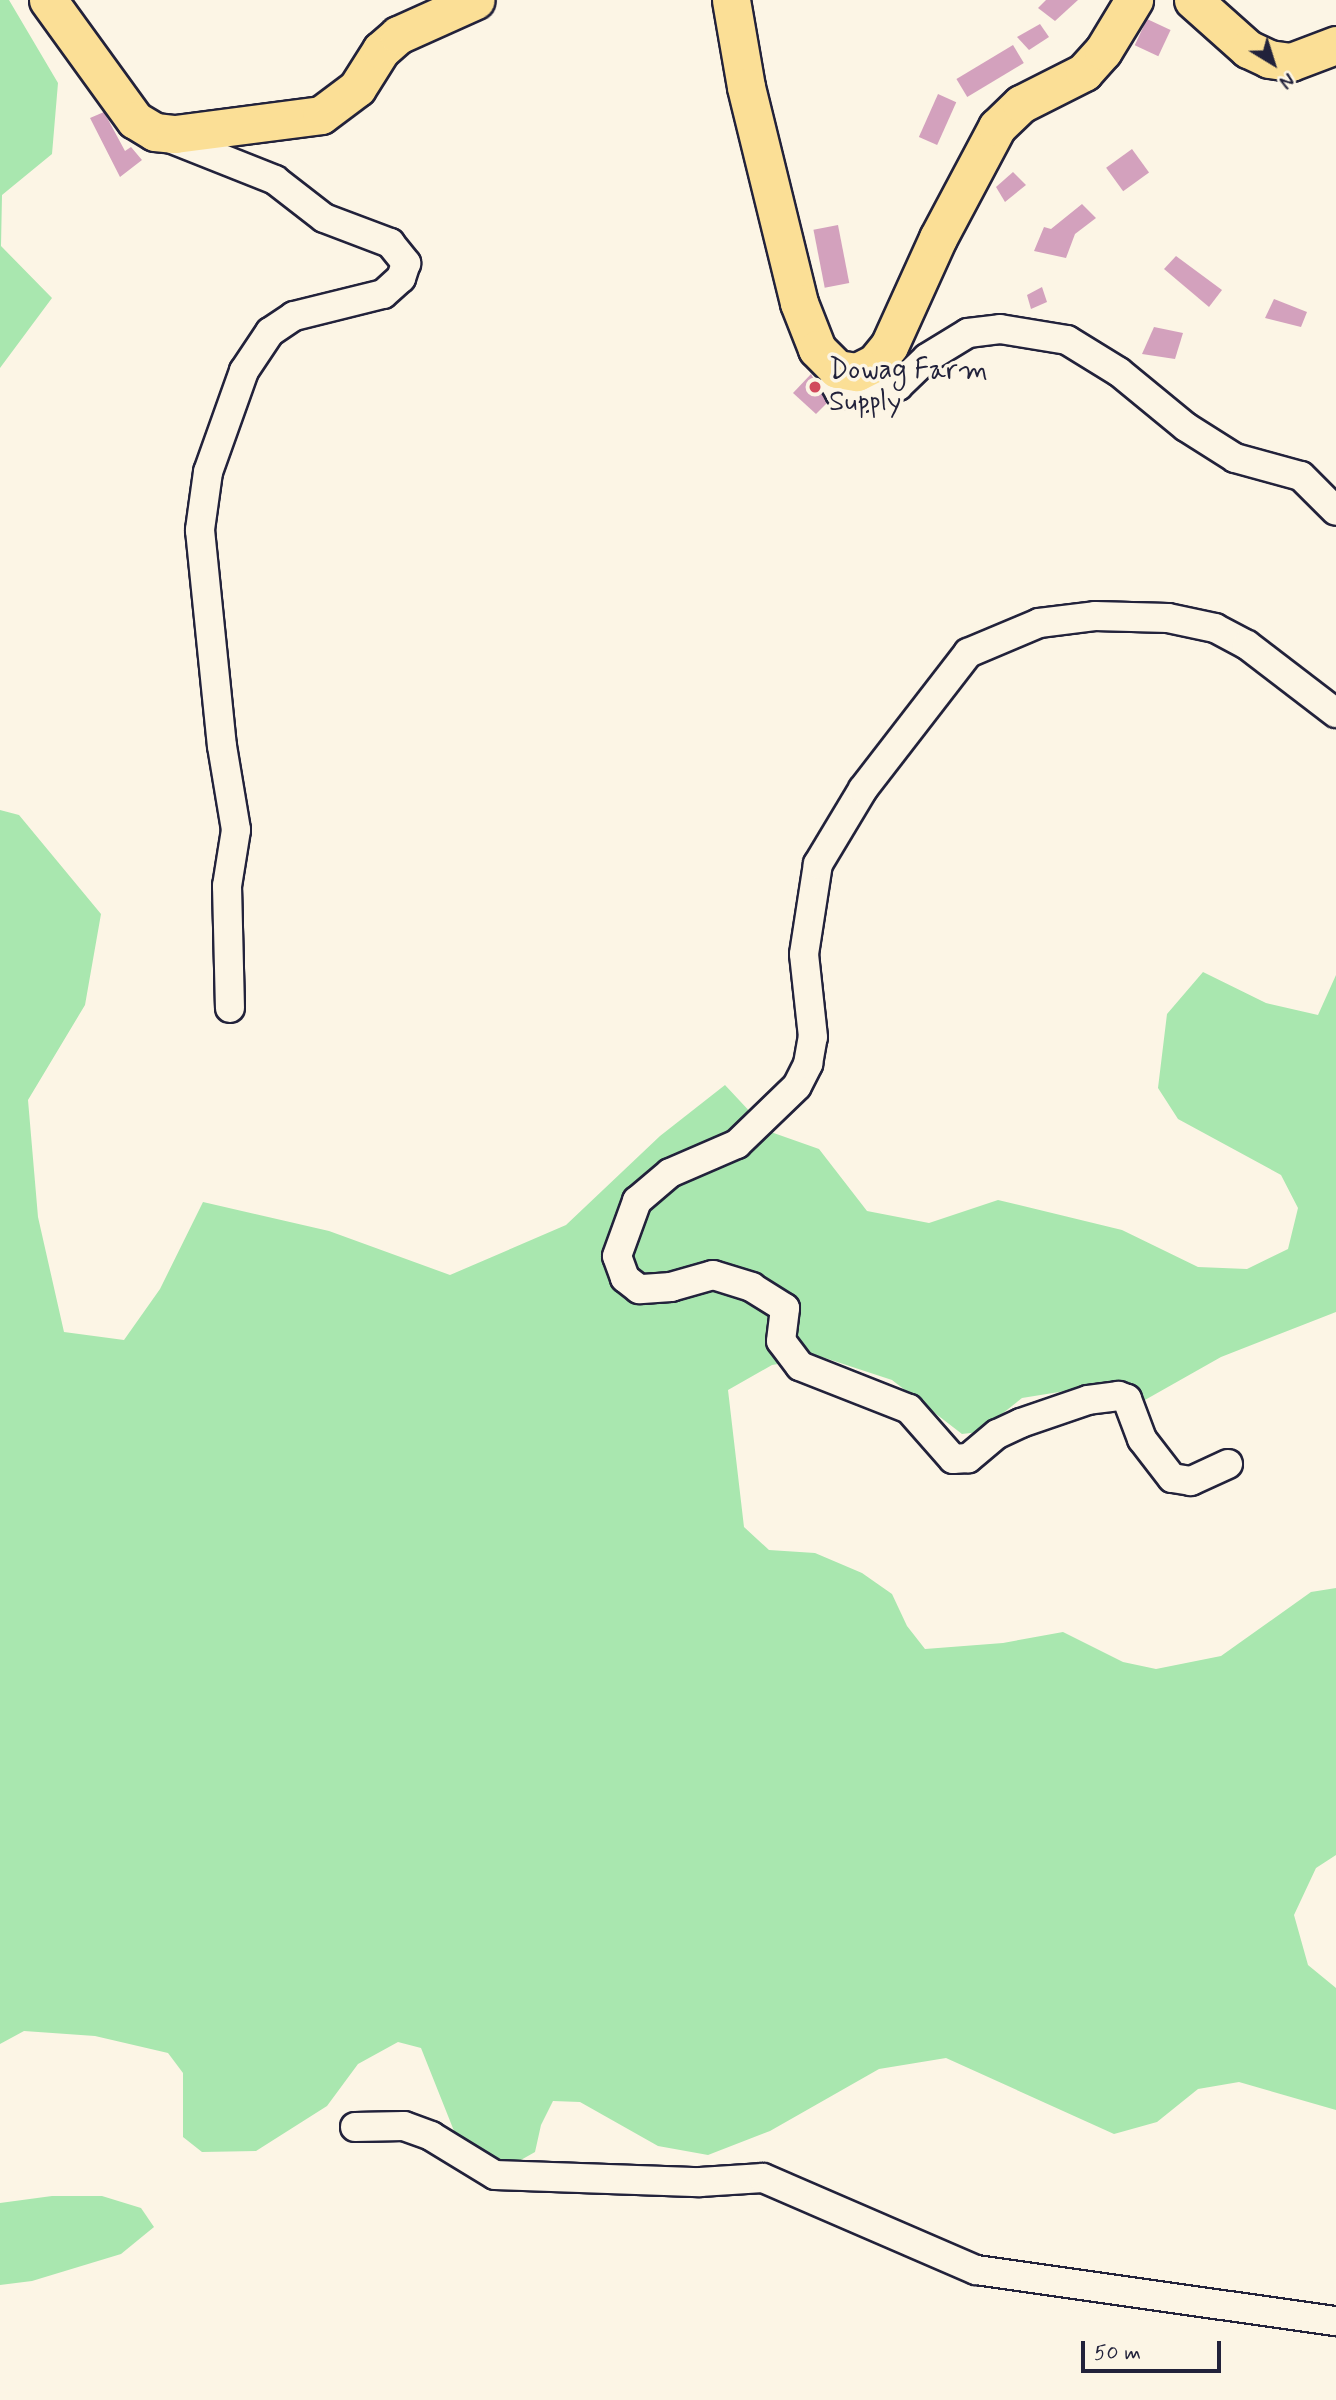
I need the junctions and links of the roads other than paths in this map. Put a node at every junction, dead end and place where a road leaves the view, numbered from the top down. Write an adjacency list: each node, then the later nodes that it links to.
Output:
1 (48, 0): 7 (main road)
2 (476, 0): 7 (main road)
3 (731, 0): 8 (main road)
4 (1135, 0): 8 (main road)
5 (1193, 0): 6 (main road)
6 (1336, 45)
7 (155, 132): 11 (street)
8 (836, 369): 9 (street)
9 (1336, 511)
10 (1336, 713): 12 (street)
11 (230, 1008)
12 (1228, 1464)
13 (355, 2127): 14 (street)
14 (1336, 2321)

